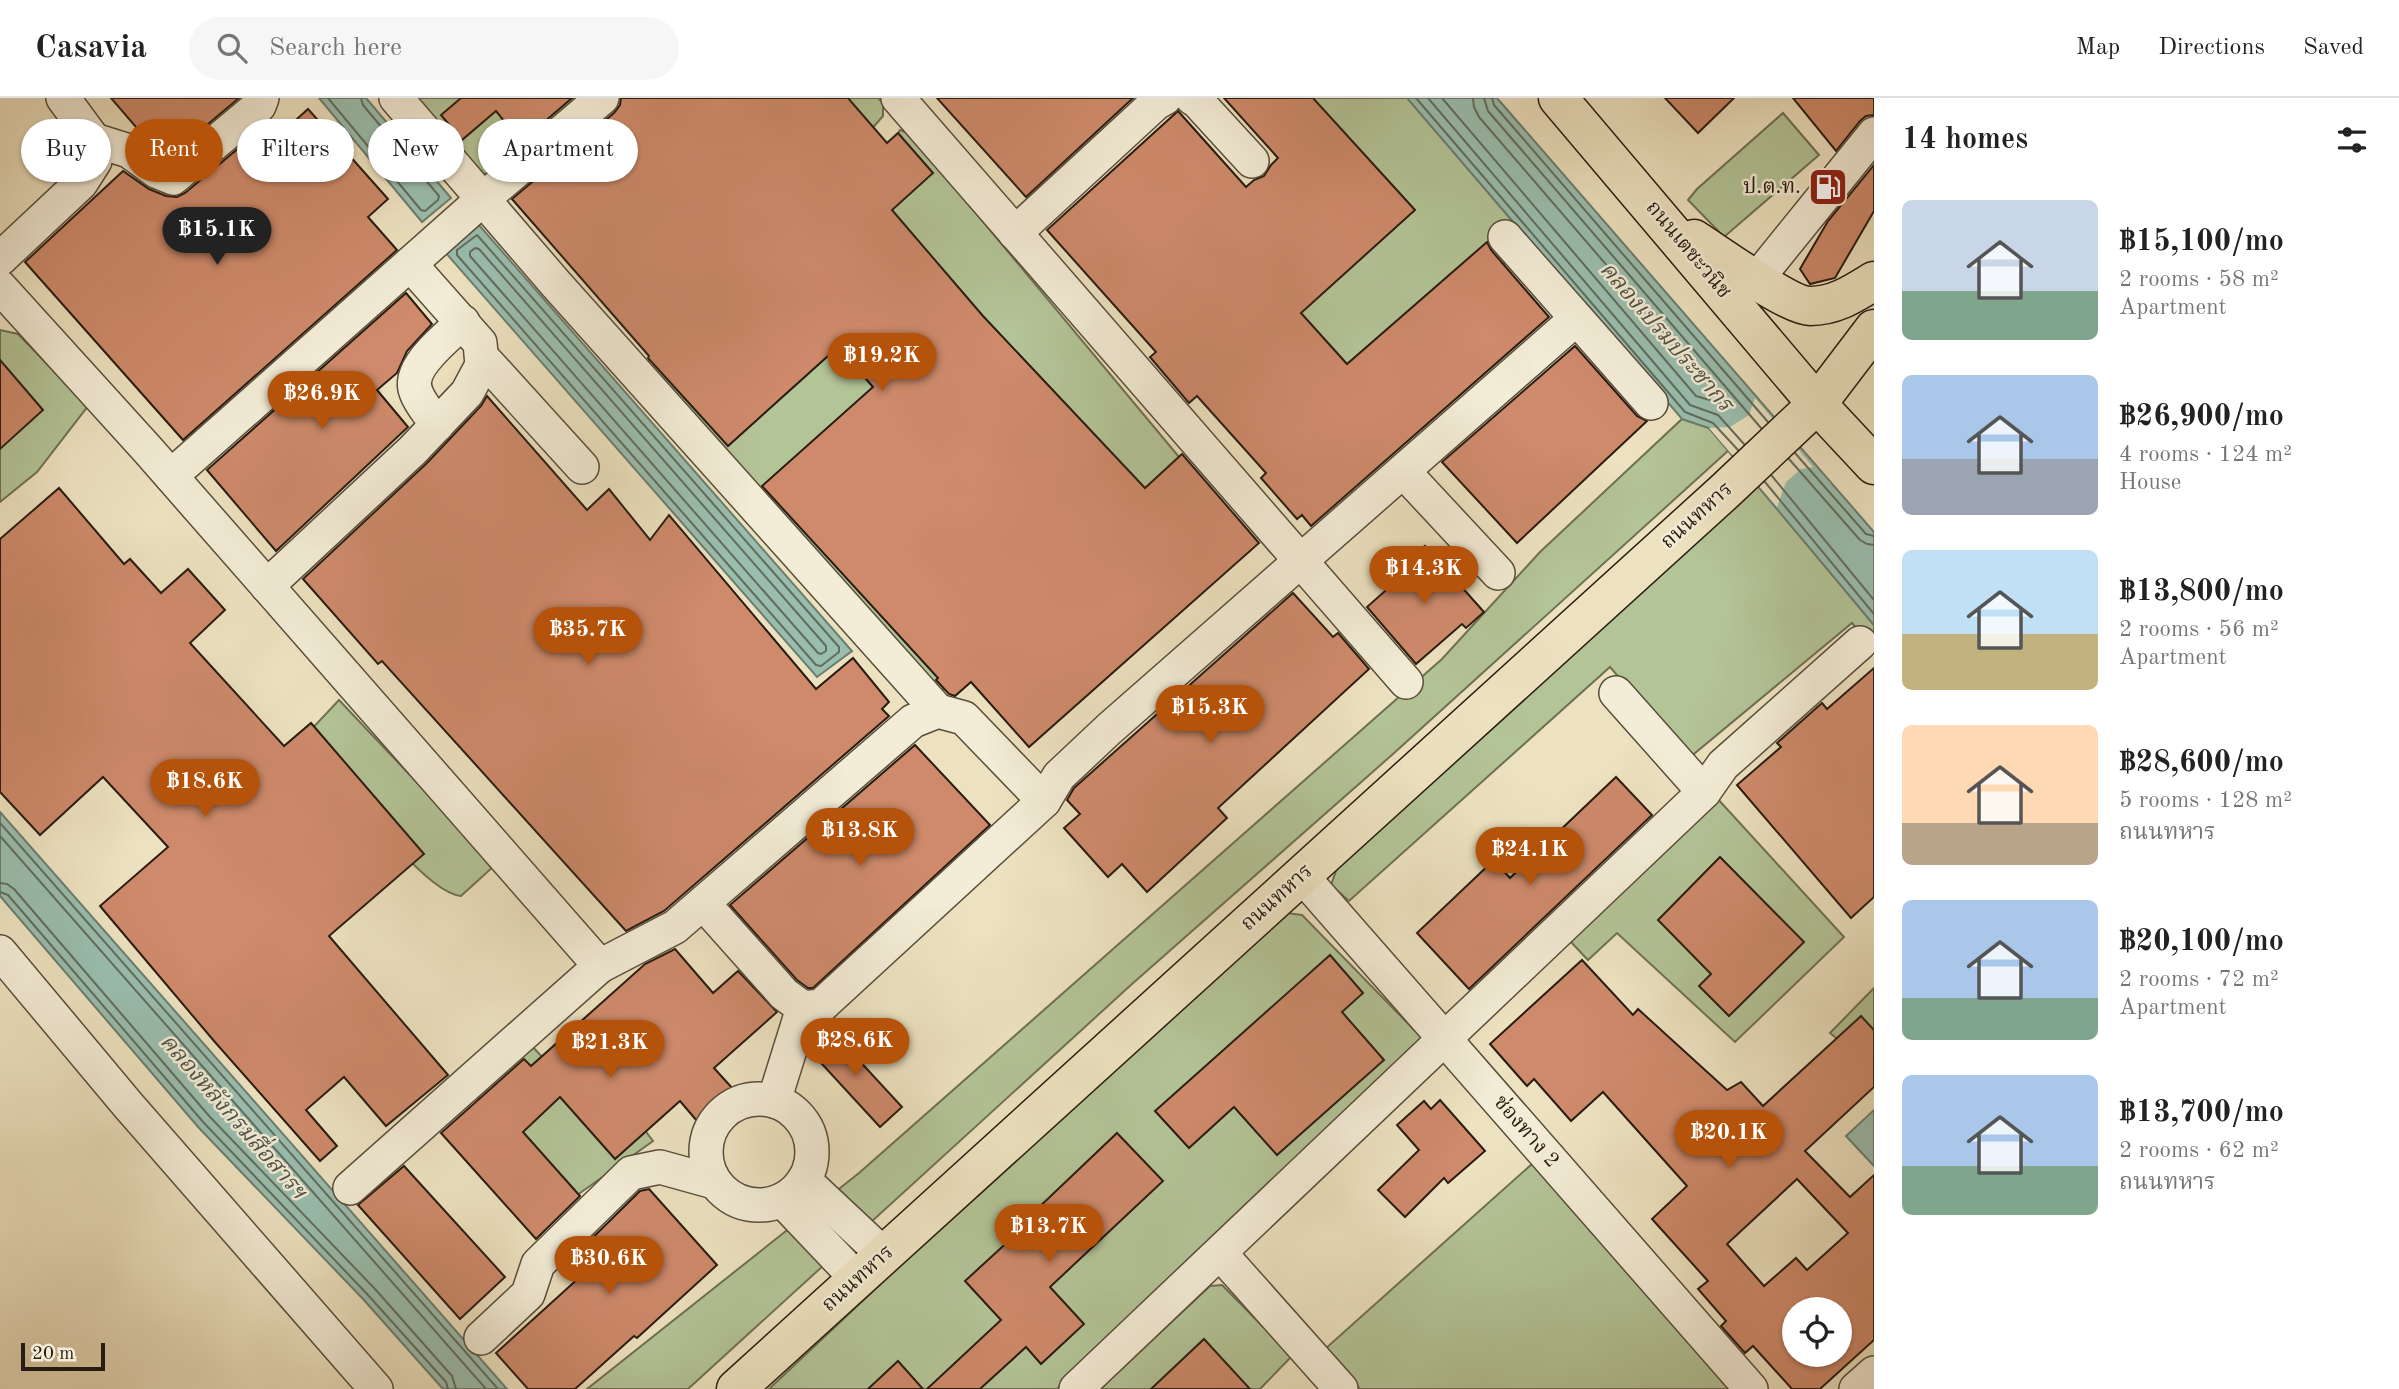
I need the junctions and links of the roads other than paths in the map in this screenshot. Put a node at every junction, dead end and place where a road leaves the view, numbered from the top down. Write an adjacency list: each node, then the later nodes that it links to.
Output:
1 (63, 98): 9 (lane)
2 (262, 98): 11 (lane)
3 (396, 98): 14 (lane)
4 (602, 98): 14 (lane)
5 (898, 98): 16 (lane)
6 (1165, 98): 16 (lane)
7 (1192, 98): 12 (lane)
8 (1558, 98): 15 (main road, ถนนเตชะวนิช)
9 (78, 119)
10 (1874, 135): 20 (lane)
11 (111, 145)
12 (1252, 162)
13 (82, 182): 18 (lane)
14 (483, 199): 19 (lane); 40 (lane)
15 (1662, 220): 20 (main road); 28 (main road, ถนนเตชะวนิช)
16 (1015, 233): 34 (lane)
17 (1505, 237): 23 (lane)
18 (0, 259)
19 (410, 264): 24 (lane); 33 (lane)
20 (1756, 279): 21 (main road)
21 (1874, 281)
22 (0, 288): 33 (lane)
23 (1576, 319): 27 (lane); 32 (lane)
24 (463, 323): 26 (lane); 29 (lane)
25 (1874, 329): 28 (main road, ถนนทหาร)
26 (482, 357): 29 (lane); 31 (lane)
27 (1651, 403)
28 (1817, 404): 30 (main road, ถนนเตชะวนิช); 43 (main road, ถนนทหาร)
29 (437, 425): 36 (lane)
30 (1874, 465)
31 (582, 467)
32 (1403, 471): 34 (lane); 35 (lane)
33 (171, 477): 36 (lane)
34 (1301, 561): 38 (lane); 42 (lane)
35 (1498, 573)
36 (267, 586): 46 (lane)
37 (1860, 643): 41 (lane)
38 (1406, 682)
39 (1616, 693): 41 (lane)
40 (938, 710): 42 (lane); 44 (lane)
41 (1704, 792): 48 (lane)
42 (1044, 801): 47 (lane)
43 (1302, 876): 48 (lane, ช่องทาง 2); 54 (main road, ถนนทหาร)
44 (703, 903): 46 (lane); 47 (lane)
45 (0, 952): 58 (lane)
46 (600, 966): 51 (lane)
47 (803, 1008): 49 (lane)
48 (1445, 1040): 53 (lane); 57 (lane, ช่องทาง 2)
49 (774, 1101): 50 (lane); 52 (lane)
50 (715, 1182): 52 (lane); 55 (lane)
51 (350, 1188)
52 (793, 1190): 54 (lane)
53 (1220, 1253): 60 (lane); 61 (lane)
54 (870, 1267): 59 (main road, ถนนทหาร)
55 (481, 1338)
56 (1874, 1373): 62 (lane)
57 (1747, 1388)
58 (376, 1389)
59 (736, 1389)
60 (1076, 1389)
61 (1340, 1389)
62 (1856, 1389)

